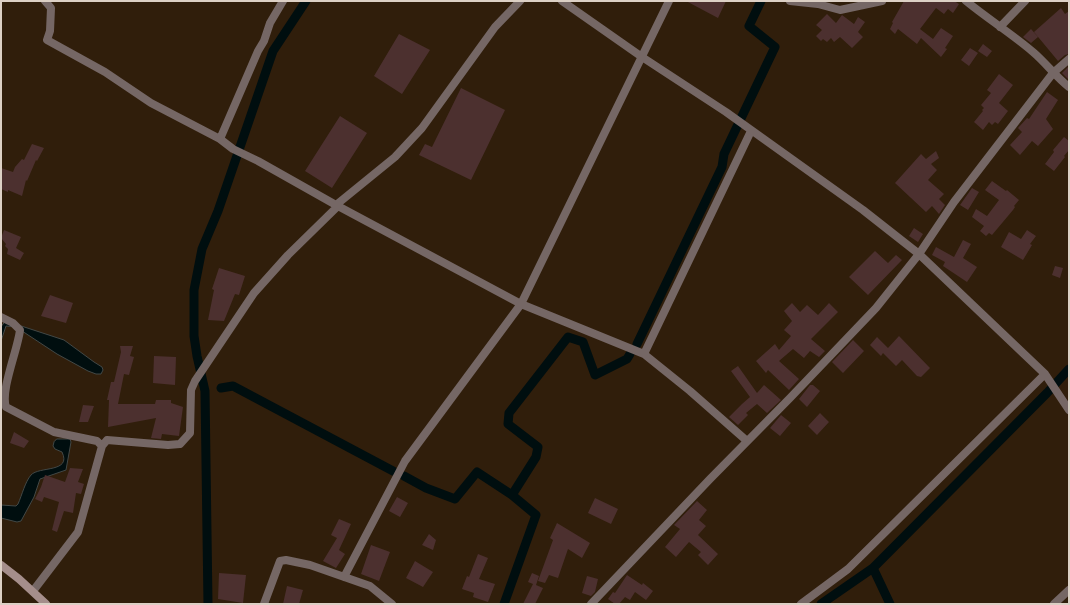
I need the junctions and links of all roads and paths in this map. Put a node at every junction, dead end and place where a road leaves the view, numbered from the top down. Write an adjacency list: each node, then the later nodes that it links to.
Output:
1 (45, 1): 16 (street)
2 (284, 1): 16 (street)
3 (520, 1): 17 (street)
4 (562, 1): 11 (street)
5 (669, 1): 11 (street)
6 (790, 1): 7 (street)
7 (882, 1)
8 (966, 1): 10 (street)
9 (1025, 1): 10 (street)
10 (1000, 27): 13 (street)
11 (642, 57): 15 (street); 19 (street)
12 (1069, 59): 13 (street)
13 (1053, 73): 14 (street); 18 (street)
14 (1069, 87)
15 (748, 128): 18 (street); 21 (street)
16 (220, 139): 17 (street)
17 (337, 206): 19 (street); 25 (street)
18 (919, 254): 22 (street); 24 (street)
19 (521, 304): 21 (street); 27 (street)
20 (1, 317): 25 (street)
21 (644, 354): 24 (street)
22 (1047, 376): 23 (street); 34 (street)
23 (1069, 410)
24 (748, 441): 33 (street)
25 (102, 446): 29 (street)
26 (1, 565): 29 (main road)
27 (344, 577): 31 (street); 32 (street)
28 (1069, 590): 35 (street)
29 (33, 591): 30 (main road)
30 (46, 604)
31 (264, 604)
32 (392, 604)
33 (591, 604)
34 (801, 604)
35 (1054, 604)

